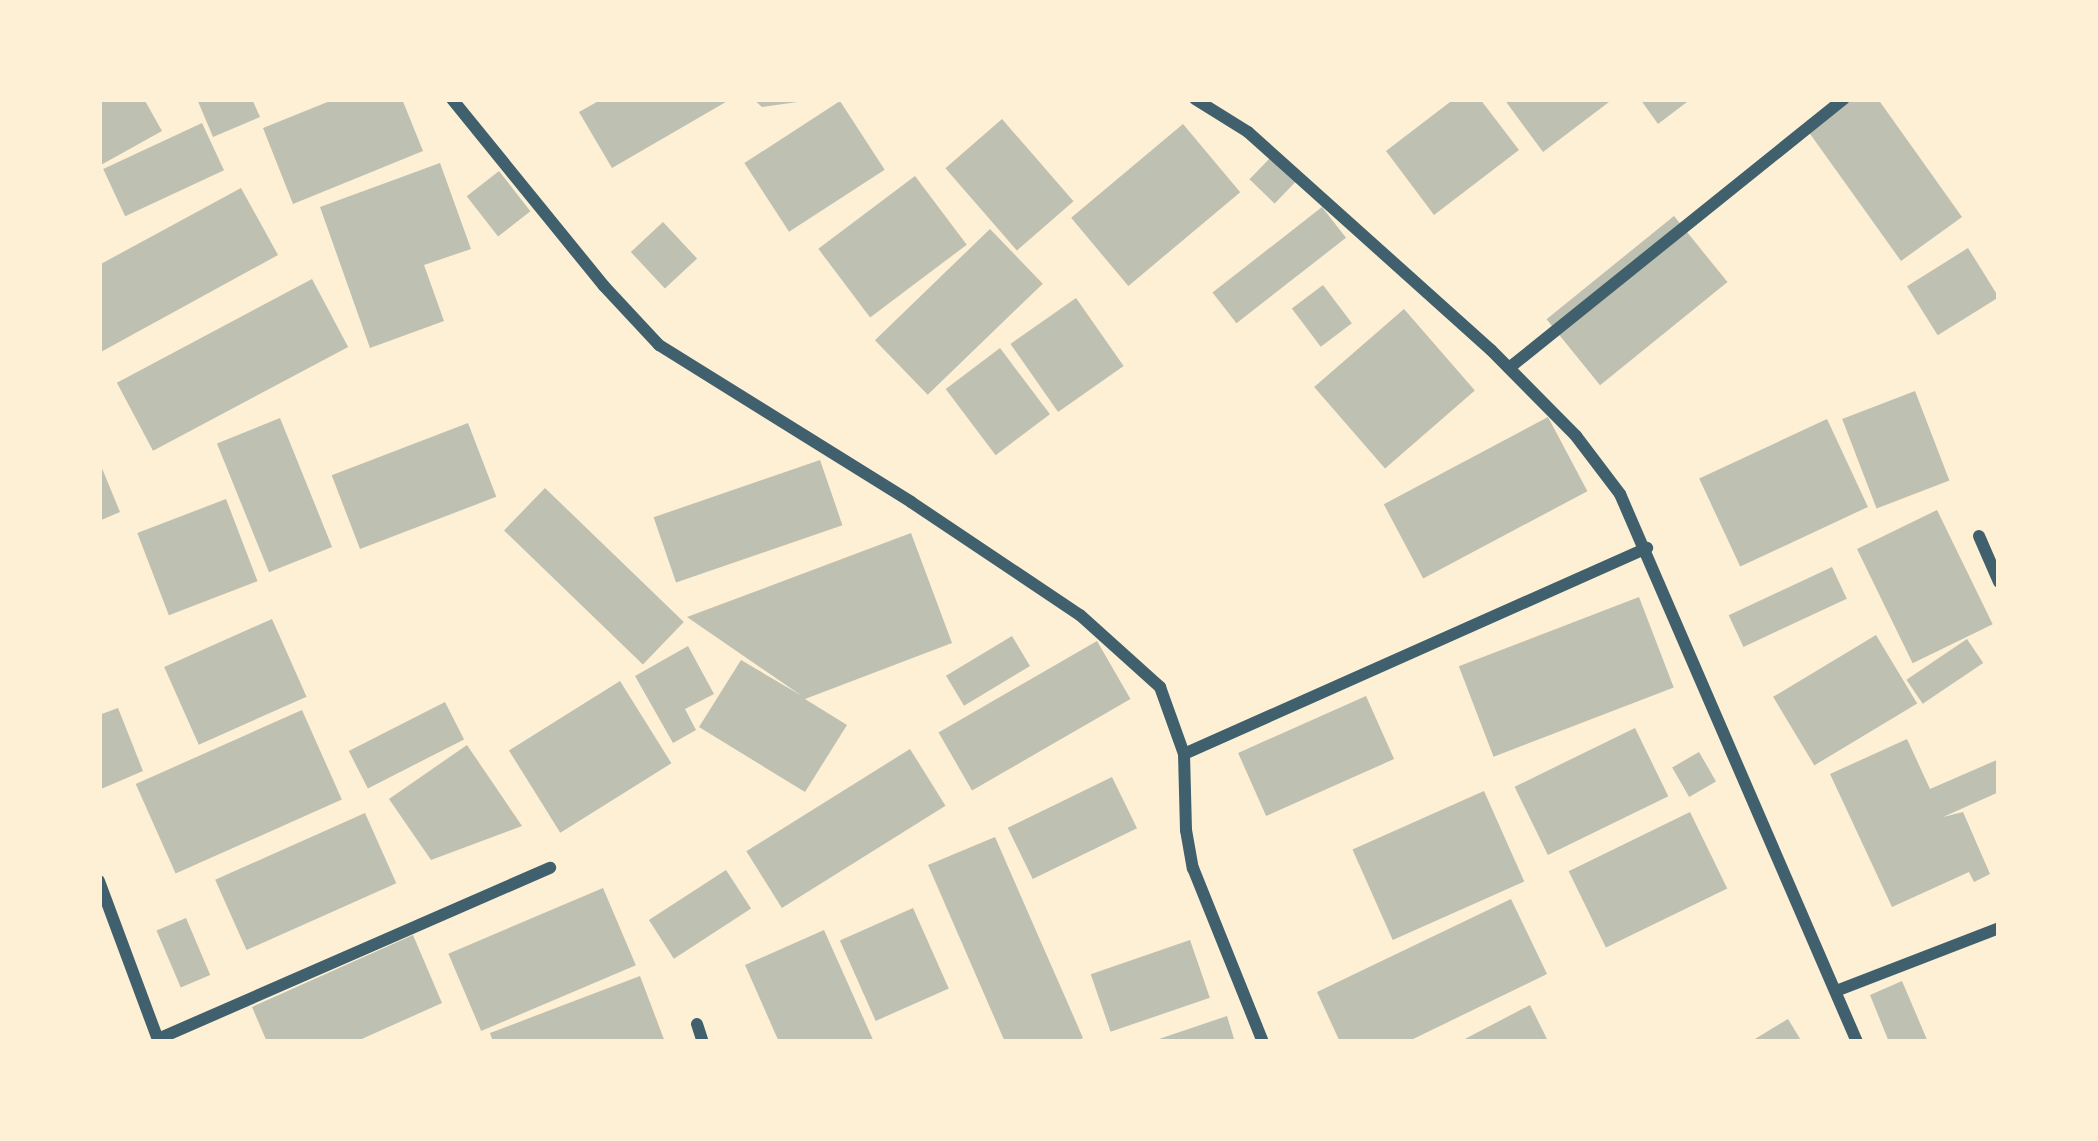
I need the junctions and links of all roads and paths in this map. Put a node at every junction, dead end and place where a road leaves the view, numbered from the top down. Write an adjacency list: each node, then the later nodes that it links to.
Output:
1 (452, 99): 8 (street)
2 (1195, 99): 4 (street)
3 (1844, 99): 4 (street)
4 (1509, 368): 6 (street)
5 (1979, 536): 7 (street)
6 (1647, 548): 8 (street); 12 (street)
7 (1999, 582)
8 (1184, 754): 16 (street)
9 (550, 868): 14 (street)
10 (99, 881): 14 (street)
11 (1999, 928): 12 (street)
12 (1836, 991): 17 (street)
13 (697, 1024): 15 (street)
14 (158, 1041)
15 (703, 1042)
16 (1263, 1042)
17 (1856, 1042)

